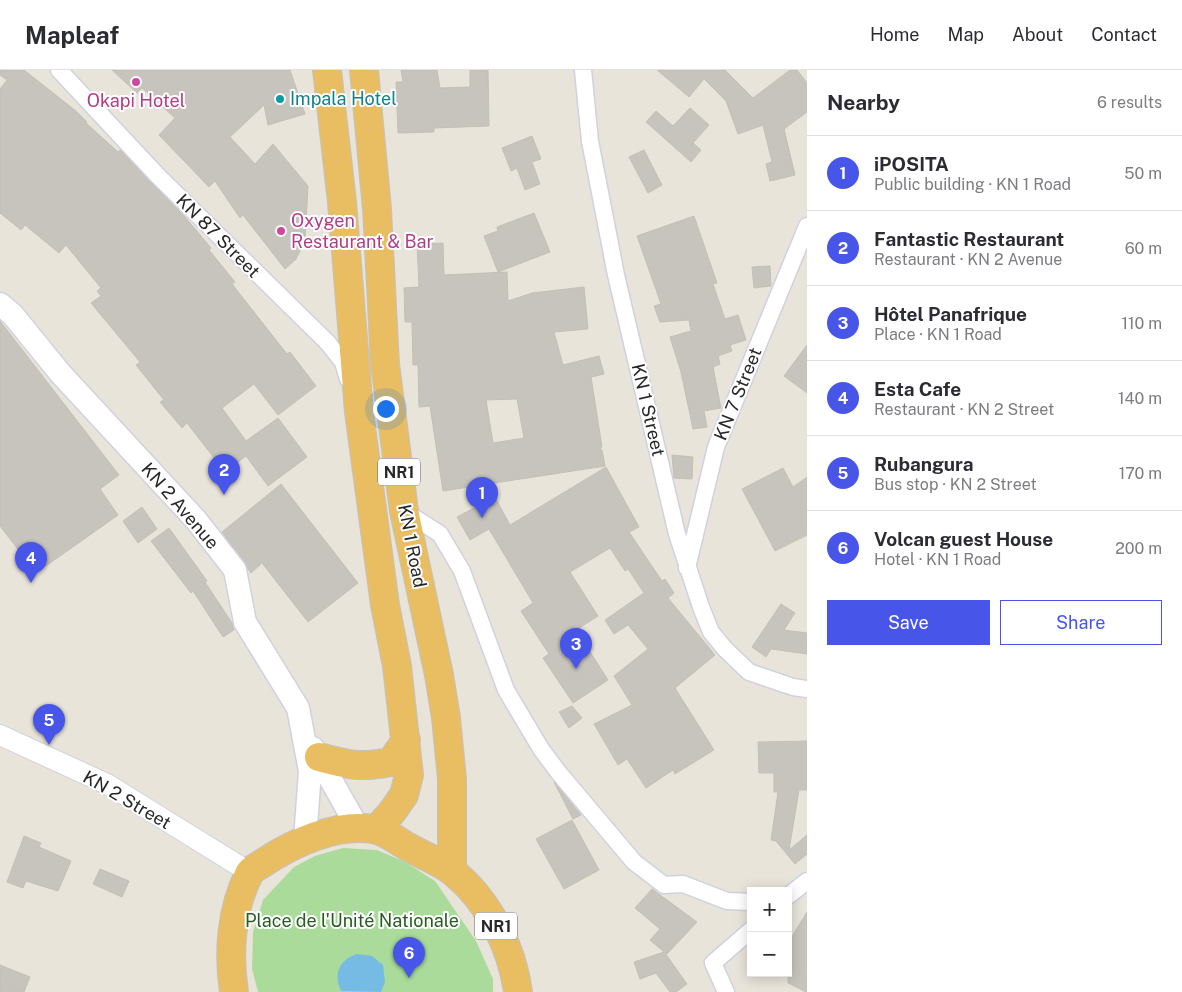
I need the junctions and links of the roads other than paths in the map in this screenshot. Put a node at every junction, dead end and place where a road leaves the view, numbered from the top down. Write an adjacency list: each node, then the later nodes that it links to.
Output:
1 (58, 70): 7 (street, KN 87 Street)
2 (327, 70): 7 (highway, KN 1 Road / NR1)
3 (364, 70): 8 (highway, KN 1 Road / NR1)
4 (583, 70): 9 (street, KN 1 Street)
5 (807, 226): 9 (street, KN 7 Street)
6 (0, 304): 13 (main road, KN 2 Avenue)
7 (359, 412): 12 (highway, KN 1 Road / NR1)
8 (404, 511): 17 (highway, KN 1 Road / NR1); 20 (street)
9 (687, 568): 10 (street, KN 1 Street)
10 (807, 689)
11 (0, 736): 16 (street, KN 2 Street)
12 (406, 740): 13 (highway); 14 (highway, KN 1 Road / NR1)
13 (313, 748): 14 (main road, KN 2 Avenue); 15 (main road, KN 2 Avenue)
14 (367, 829): 15 (highway); 17 (highway, NR1)
15 (306, 840): 16 (highway)
16 (249, 872): 22 (highway)
17 (452, 872): 23 (highway, NR1)
18 (807, 881): 19 (street)
19 (792, 893)
20 (747, 902)
21 (749, 932): 24 (street)
22 (234, 992)
23 (518, 992)
24 (726, 992)

